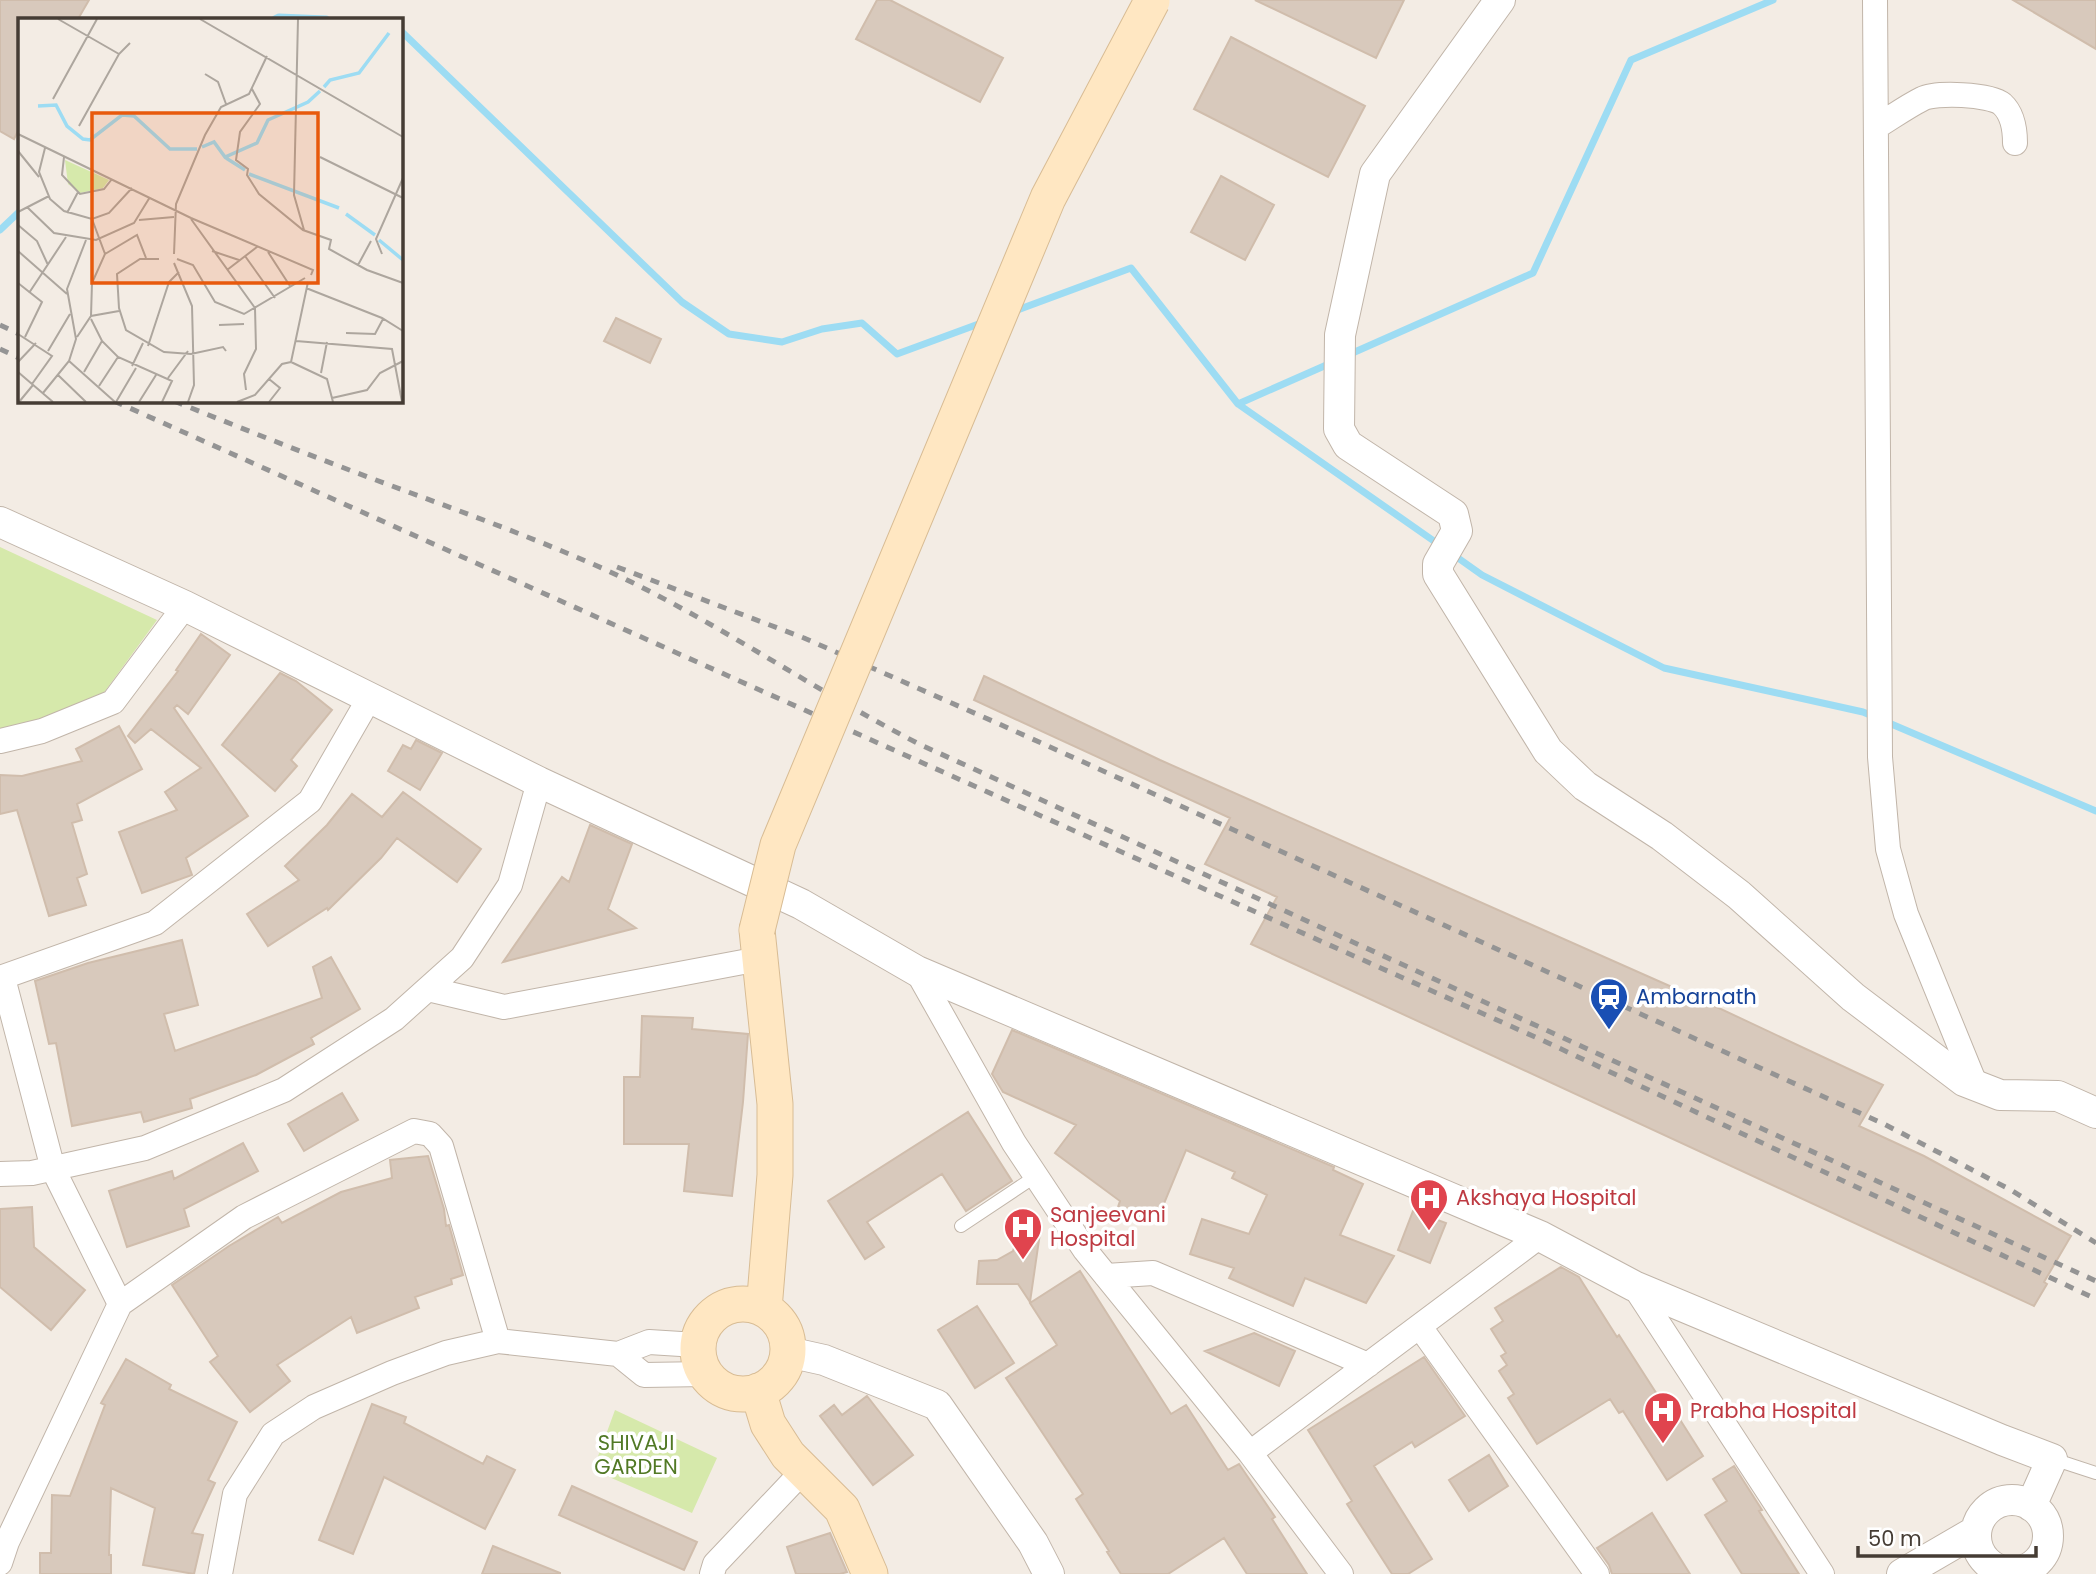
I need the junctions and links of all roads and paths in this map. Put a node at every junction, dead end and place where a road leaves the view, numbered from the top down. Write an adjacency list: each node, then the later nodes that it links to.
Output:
1 (1500, 0): 15 (street)
2 (1875, 0): 4 (street)
3 (1152, 1): 11 (main road, bridge)
4 (1876, 127): 5 (street); 15 (street)
5 (2015, 143)
6 (0, 522): 7 (street)
7 (185, 606): 8 (street); 9 (street)
8 (370, 697): 10 (street); 13 (street)
9 (0, 741)
10 (539, 782): 12 (street); 14 (street)
11 (758, 944): 14 (street); 25 (main road)
12 (917, 971): 19 (street); 21 (street)
13 (1, 978): 17 (street)
14 (428, 989): 17 (street)
15 (1976, 1086): 16 (street)
16 (2096, 1113)
17 (53, 1169): 18 (street); 24 (street)
18 (0, 1174)
19 (1036, 1176): 20 (lane); 22 (street)
20 (961, 1226)
21 (1539, 1236): 23 (street); 26 (street)
22 (1106, 1276): 30 (street); 32 (street)
23 (1634, 1286): 33 (street); 46 (street)
24 (120, 1304): 27 (street); 38 (street)
25 (764, 1309): 28 (main road); 29 (main road)
26 (1420, 1327): 30 (street); 45 (street)
27 (498, 1340): 29 (street); 40 (street)
28 (788, 1352): 31 (main road); 43 (street)
29 (702, 1360): 31 (main road)
30 (1368, 1366): 32 (street)
31 (758, 1391): 34 (main road)
32 (1250, 1453): 44 (street)
33 (2052, 1459): 35 (lane); 36 (street)
34 (804, 1471): 41 (street); 42 (main road)
35 (2096, 1473)
36 (2031, 1506): 37 (street); 39 (street)
37 (1976, 1531): 39 (street); 47 (street)
38 (0, 1563)
39 (2005, 1573)
40 (220, 1574)
41 (712, 1574)
42 (870, 1574)
43 (1049, 1574)
44 (1341, 1574)
45 (1597, 1574)
46 (1822, 1574)
47 (1902, 1574)

